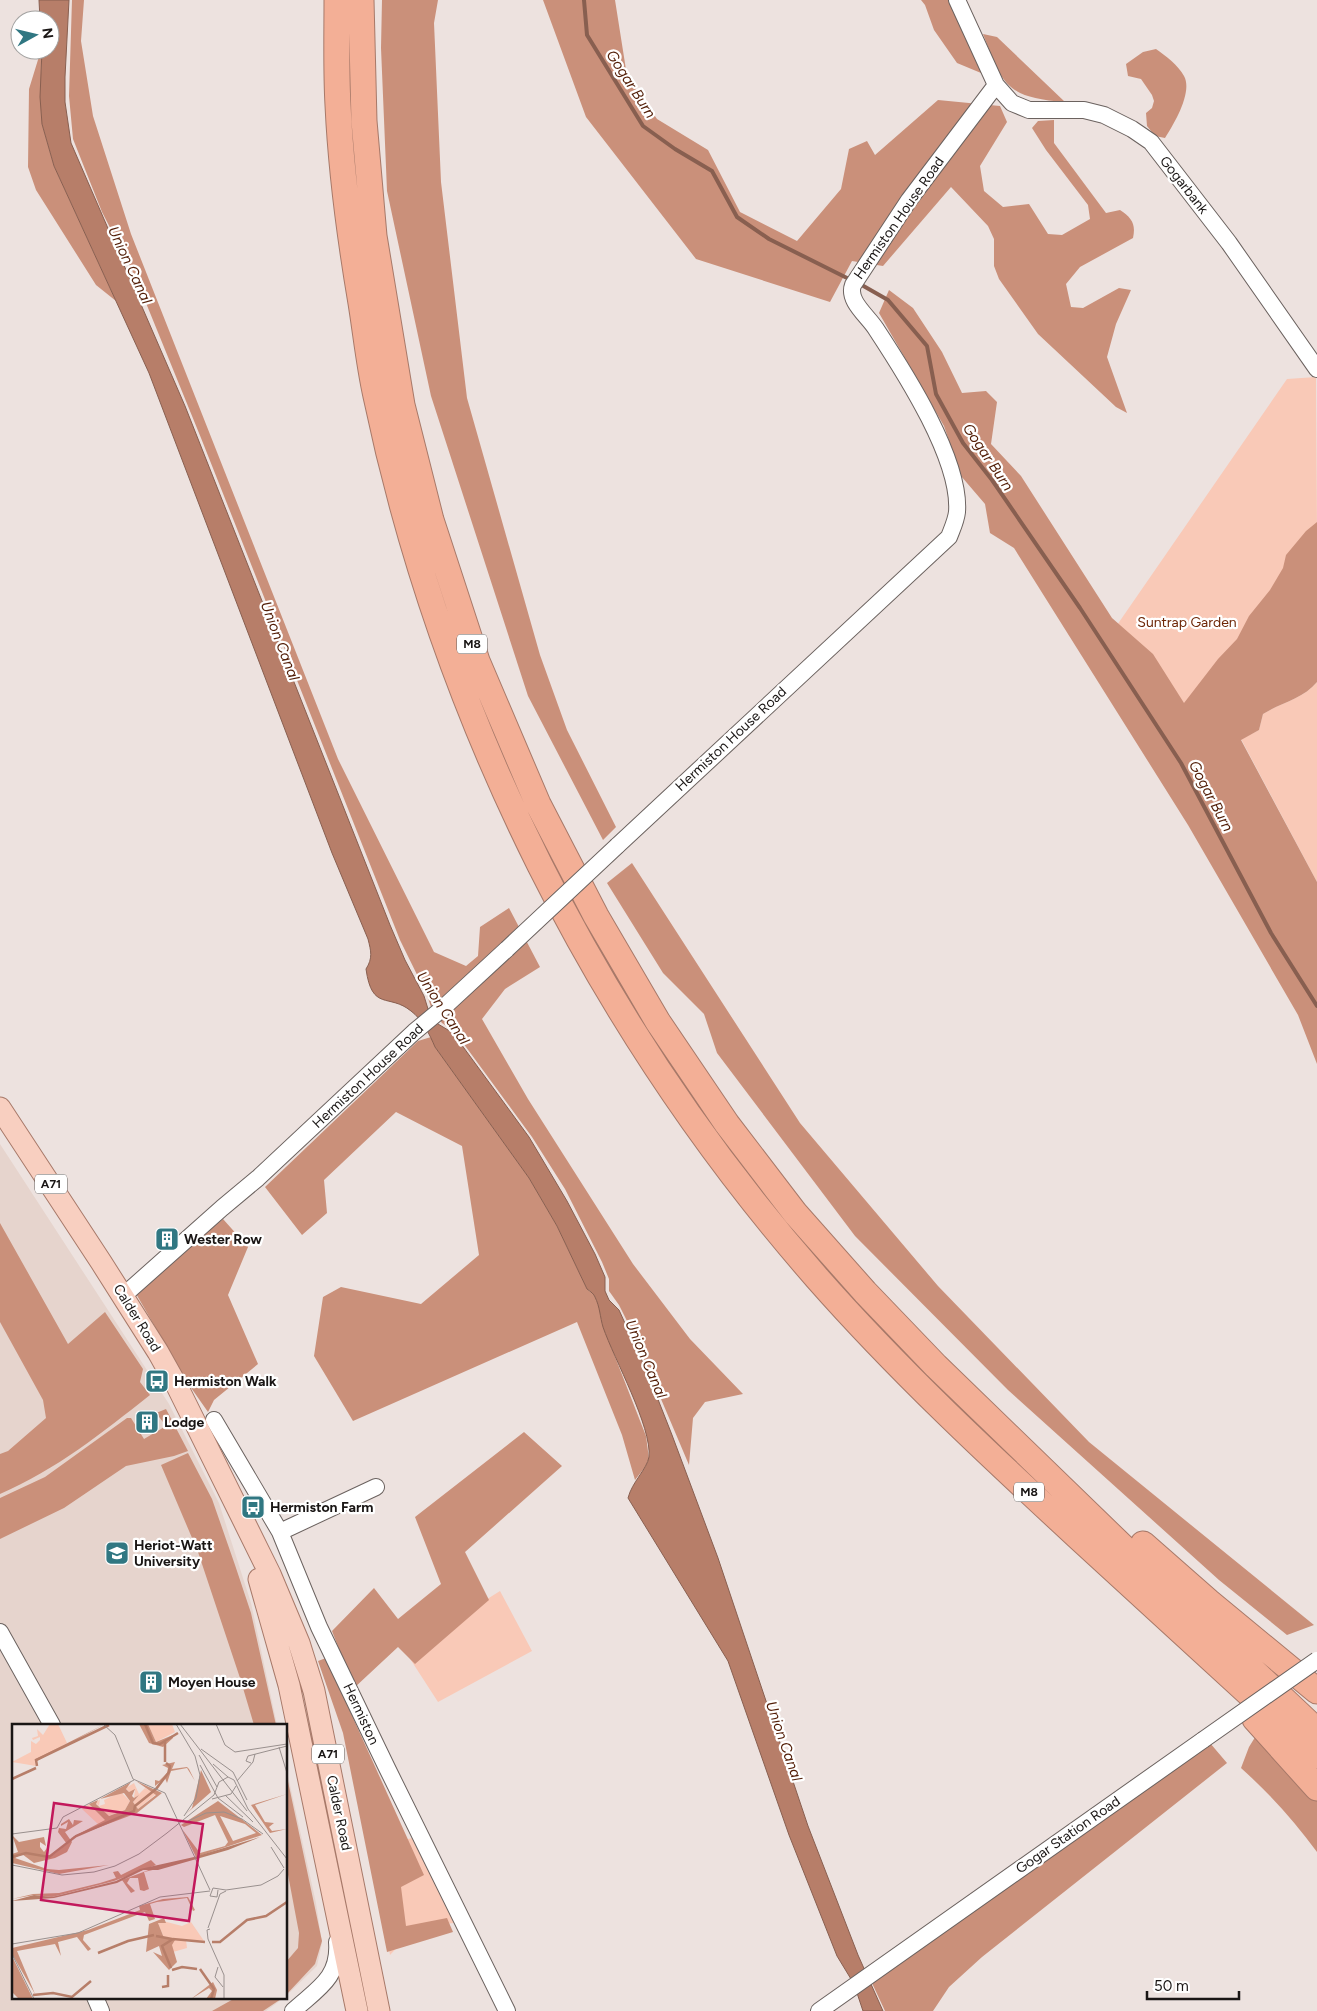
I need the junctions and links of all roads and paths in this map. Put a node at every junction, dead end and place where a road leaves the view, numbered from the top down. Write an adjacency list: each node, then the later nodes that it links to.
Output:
1 (337, 0): 10 (highway, M8)
2 (361, 0): 8 (highway, M8)
3 (957, 0): 4 (street, Gogarbank)
4 (996, 85): 5 (street, Gogarbank); 7 (street, Hermiston House Road, bridge)
5 (1317, 369)
6 (0, 1108): 7 (main road, Calder Road / A71)
7 (123, 1296): 12 (main road, Calder Road / A71)
8 (936, 1366): 16 (highway, M8); 18 (highway, M8)
9 (214, 1420): 13 (street, Hermiston)
10 (974, 1441): 19 (highway, M8); 20 (highway, M8)
11 (376, 1487): 13 (street)
12 (237, 1509): 21 (main road, Calder Road / A71); 27 (main road, Calder Road / A71)
13 (280, 1532): 28 (street, Hermiston)
14 (0, 1632): 17 (street)
15 (1317, 1660): 23 (street, Gogar Station Road, bridge)
16 (1317, 1691)
17 (51, 1724)
18 (1317, 1731)
19 (1317, 1756)
20 (1317, 1788)
21 (333, 1891): 25 (street); 26 (main road, Calder Road / A71)
22 (95, 1998): 24 (street)
23 (824, 2008)
24 (101, 2011)
25 (292, 2011)
26 (358, 2011)
27 (380, 2011)
28 (507, 2011)

